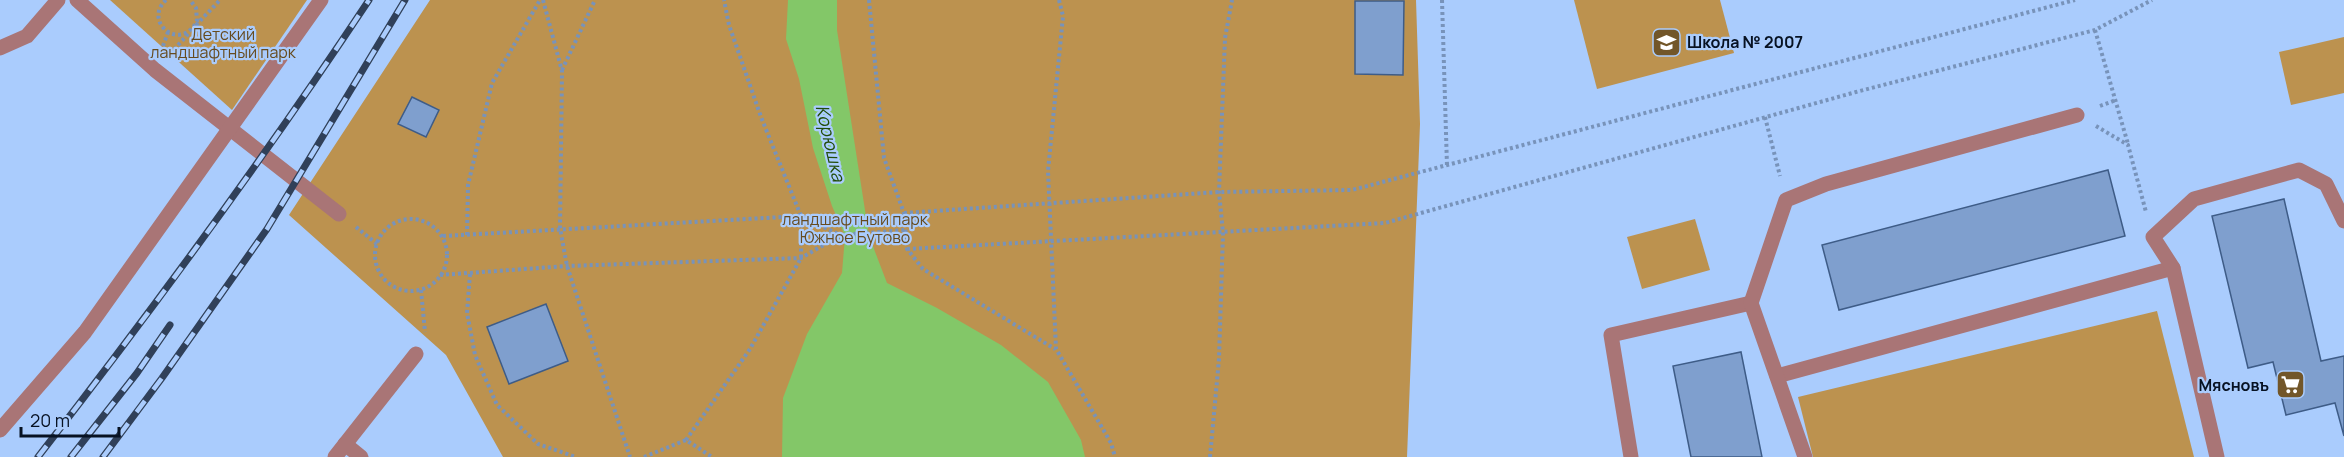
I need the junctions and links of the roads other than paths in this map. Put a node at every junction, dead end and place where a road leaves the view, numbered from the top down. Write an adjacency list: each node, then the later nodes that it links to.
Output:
1 (58, 0): 4 (lane)
2 (77, 0): 6 (lane)
3 (321, 0): 6 (lane)
4 (0, 48)
5 (2078, 115): 10 (lane)
6 (230, 128): 7 (lane); 13 (lane)
7 (339, 214)
8 (2344, 221): 9 (lane)
9 (2173, 268): 12 (lane); 19 (lane)
10 (1751, 303): 12 (lane); 17 (lane)
11 (416, 354): 14 (lane)
12 (1777, 376): 18 (lane)
13 (0, 430)
14 (345, 444): 15 (lane); 16 (lane)
15 (335, 457)
16 (361, 457)
17 (1631, 457)
18 (1805, 457)
19 (2217, 457)

